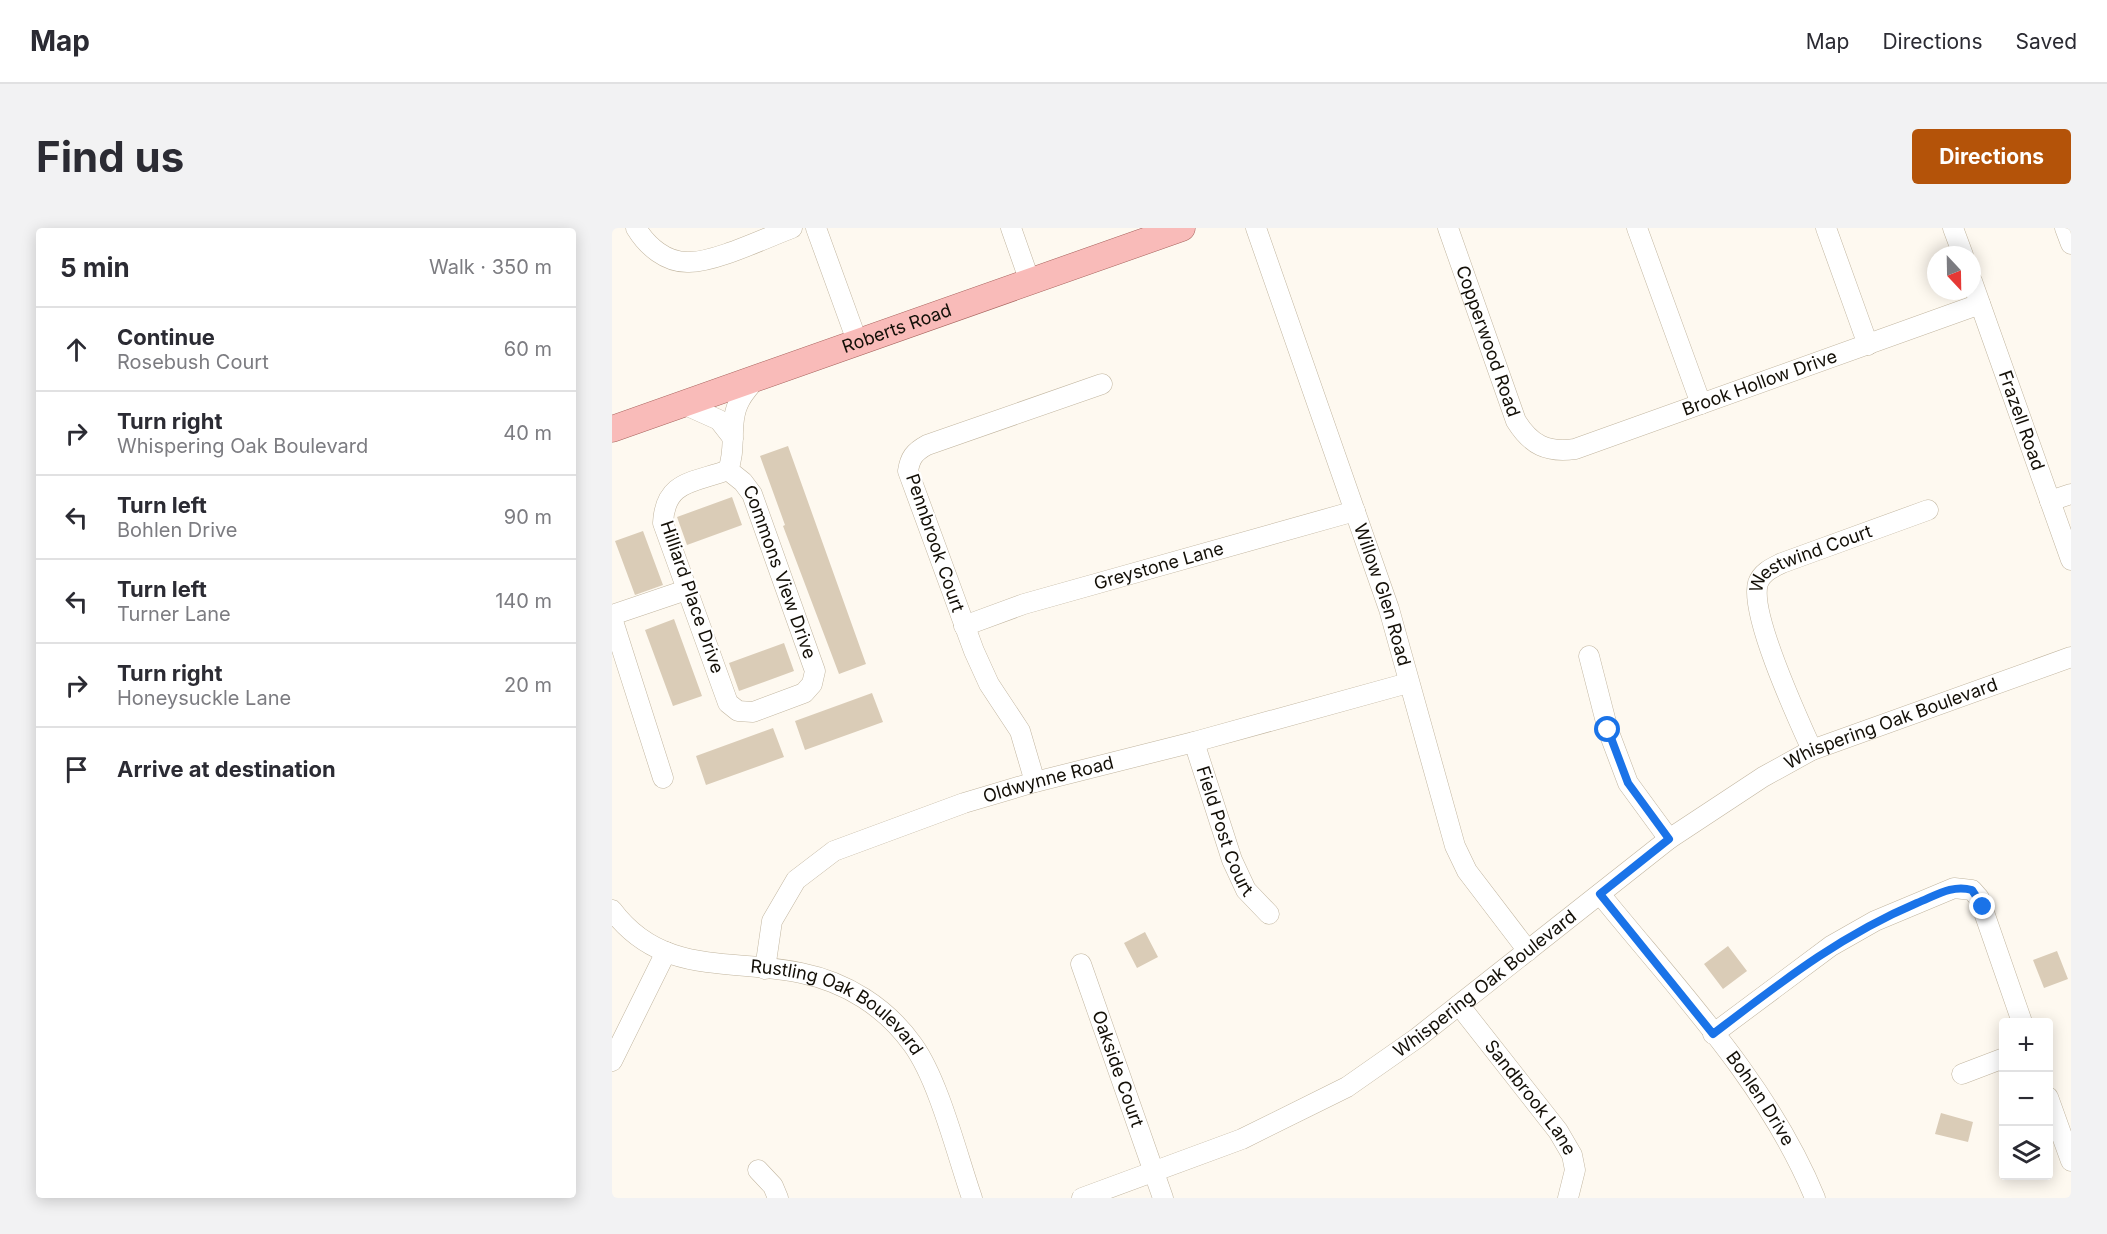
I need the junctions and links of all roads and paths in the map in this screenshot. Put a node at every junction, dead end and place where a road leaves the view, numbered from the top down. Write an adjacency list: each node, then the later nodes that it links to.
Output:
1 (636, 228): 2 (street)
2 (792, 228)
3 (816, 228): 17 (street)
4 (1011, 228): 14 (street)
5 (1182, 228): 14 (main road, Roberts Road)
6 (1256, 228): 29 (street, Willow Glen Road)
7 (1448, 228): 25 (street, Copperwood Road)
8 (1637, 228): 22 (street)
9 (1826, 228): 18 (street)
10 (1953, 228): 13 (street)
11 (2065, 228): 12 (street)
12 (2071, 244)
13 (1960, 246)
14 (1030, 282): 17 (main road, Roberts Road)
15 (1979, 300): 16 (street, Frazell Road)
16 (1980, 304): 18 (street, Brook Hollow Drive); 28 (street, Frazell Road)
17 (857, 341): 19 (main road, Roberts Road)
18 (1868, 345): 22 (street, Brook Hollow Drive)
19 (757, 377): 21 (main road, Roberts Road); 24 (street)
20 (1102, 384): 35 (street, Pennbrook Court)
21 (681, 403): 23 (main road, Roberts Road); 24 (street)
22 (1701, 404): 25 (street, Brook Hollow Drive)
23 (612, 429)
24 (733, 438): 26 (street)
25 (1538, 446)
26 (728, 470): 33 (street, Hilliard Place Drive); 39 (street, Commons View Drive)
27 (2071, 494): 28 (street)
28 (2050, 501): 31 (street, Frazell Road)
29 (1354, 510): 35 (street, Greystone Lane); 38 (street, Willow Glen Road)
30 (1928, 510): 41 (street, Westwind Court)
31 (2064, 518): 32 (street, Frazell Road)
32 (2071, 560)
33 (686, 590): 34 (street); 39 (street, Hilliard Place Drive)
34 (612, 617): 42 (street)
35 (964, 626): 43 (street, Pennbrook Court)
36 (1589, 656): 44 (street)
37 (2071, 657): 41 (street, Whispering Oak Boulevard)
38 (1408, 683): 40 (street, Oldwynne Road); 48 (street, Willow Glen Road)
39 (812, 684)
40 (1194, 742): 43 (street, Oldwynne Road); 47 (street, Field Post Court)
41 (1812, 750): 44 (street, Whispering Oak Boulevard)
42 (663, 778)
43 (1035, 782): 51 (street, Oldwynne Road)
44 (1669, 839): 45 (street, Whispering Oak Boulevard)
45 (1600, 894): 48 (street, Whispering Oak Boulevard); 54 (street, Bohlen Drive)
46 (612, 910): 49 (street, Rustling Oak Boulevard)
47 (1269, 914)
48 (1528, 951): 52 (street, Whispering Oak Boulevard)
49 (666, 952): 51 (street, Rustling Oak Boulevard); 56 (street)
50 (1081, 964): 61 (street, Oakside Court)
51 (765, 969): 63 (street, Rustling Oak Boulevard)
52 (1459, 1005): 61 (street, Whispering Oak Boulevard); 66 (street, Sandbrook Lane)
53 (2020, 1018): 54 (street)
54 (1713, 1034): 67 (street, Bohlen Drive)
55 (1999, 1060): 57 (street)
56 (612, 1061)
57 (1962, 1074)
58 (2053, 1109): 59 (street)
59 (2071, 1161)
60 (758, 1170): 62 (street)
61 (1154, 1172): 64 (street, Whispering Oak Boulevard); 65 (street)
62 (777, 1198)
63 (972, 1198)
64 (1082, 1198)
65 (1163, 1198)
66 (1568, 1198)
67 (1815, 1198)

